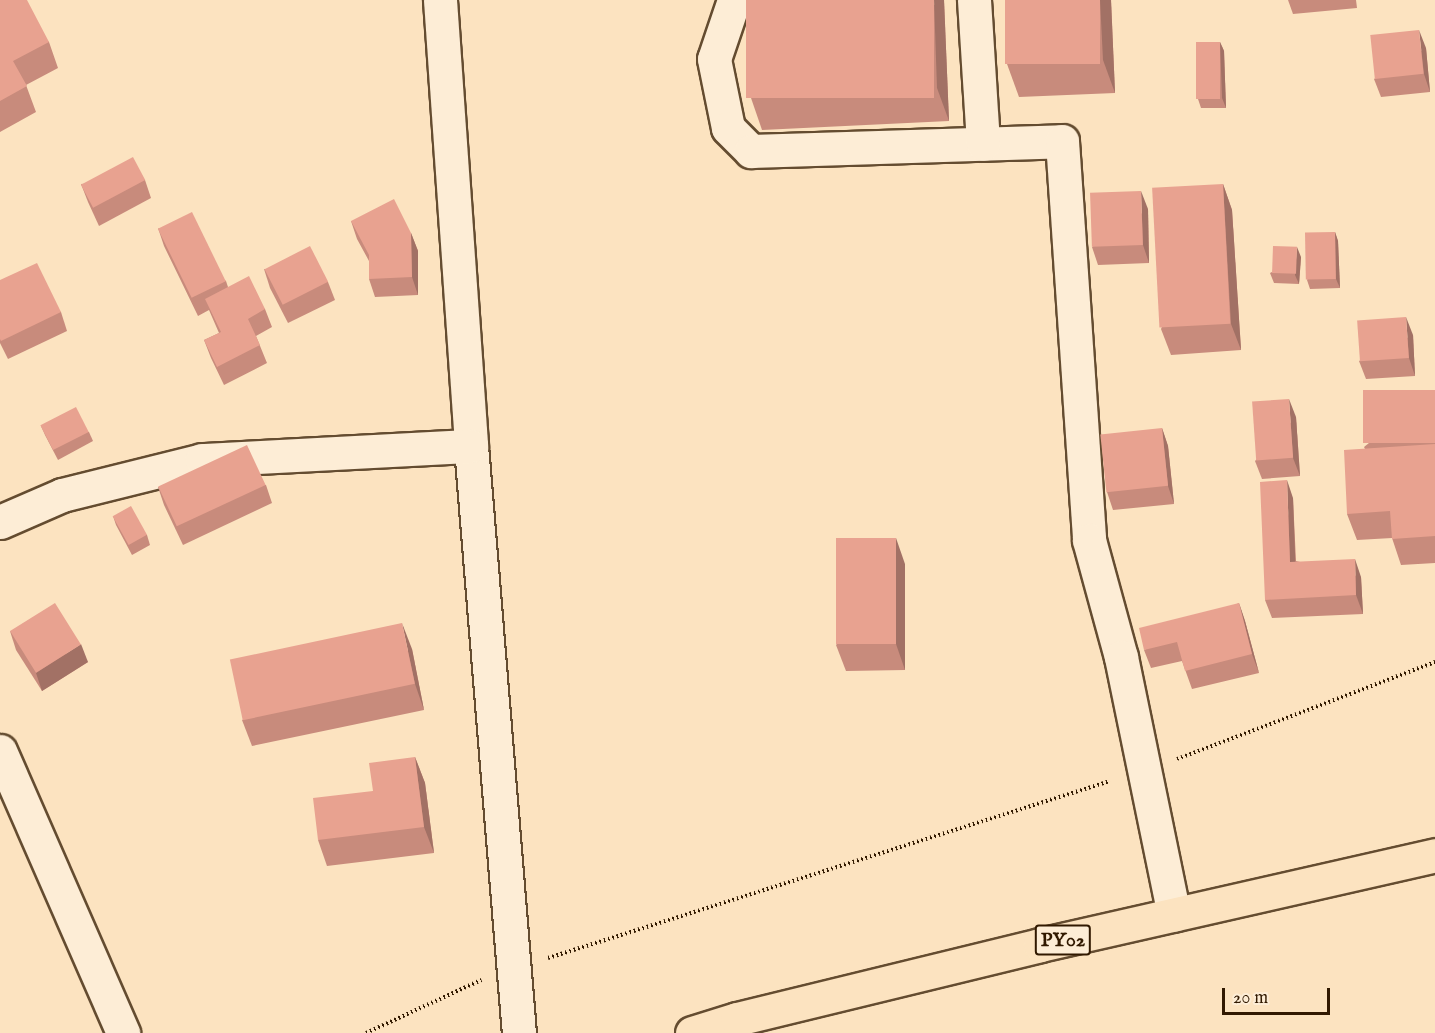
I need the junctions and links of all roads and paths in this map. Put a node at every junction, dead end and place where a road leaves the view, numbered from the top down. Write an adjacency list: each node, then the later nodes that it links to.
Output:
1 (440, 0): 5 (street)
2 (734, 0): 4 (street)
3 (974, 0): 4 (street)
4 (983, 144): 9 (street)
5 (471, 446): 6 (street); 12 (street)
6 (0, 522)
7 (1435, 662): 9 (path)
8 (0, 751): 13 (street)
9 (1144, 771): 11 (street); 12 (path)
10 (1435, 855): 11 (main road, PY02)
11 (1174, 915): 16 (main road, PY02)
12 (514, 968): 14 (path); 15 (street)
13 (123, 1033)
14 (366, 1033)
15 (519, 1033)
16 (692, 1033)

